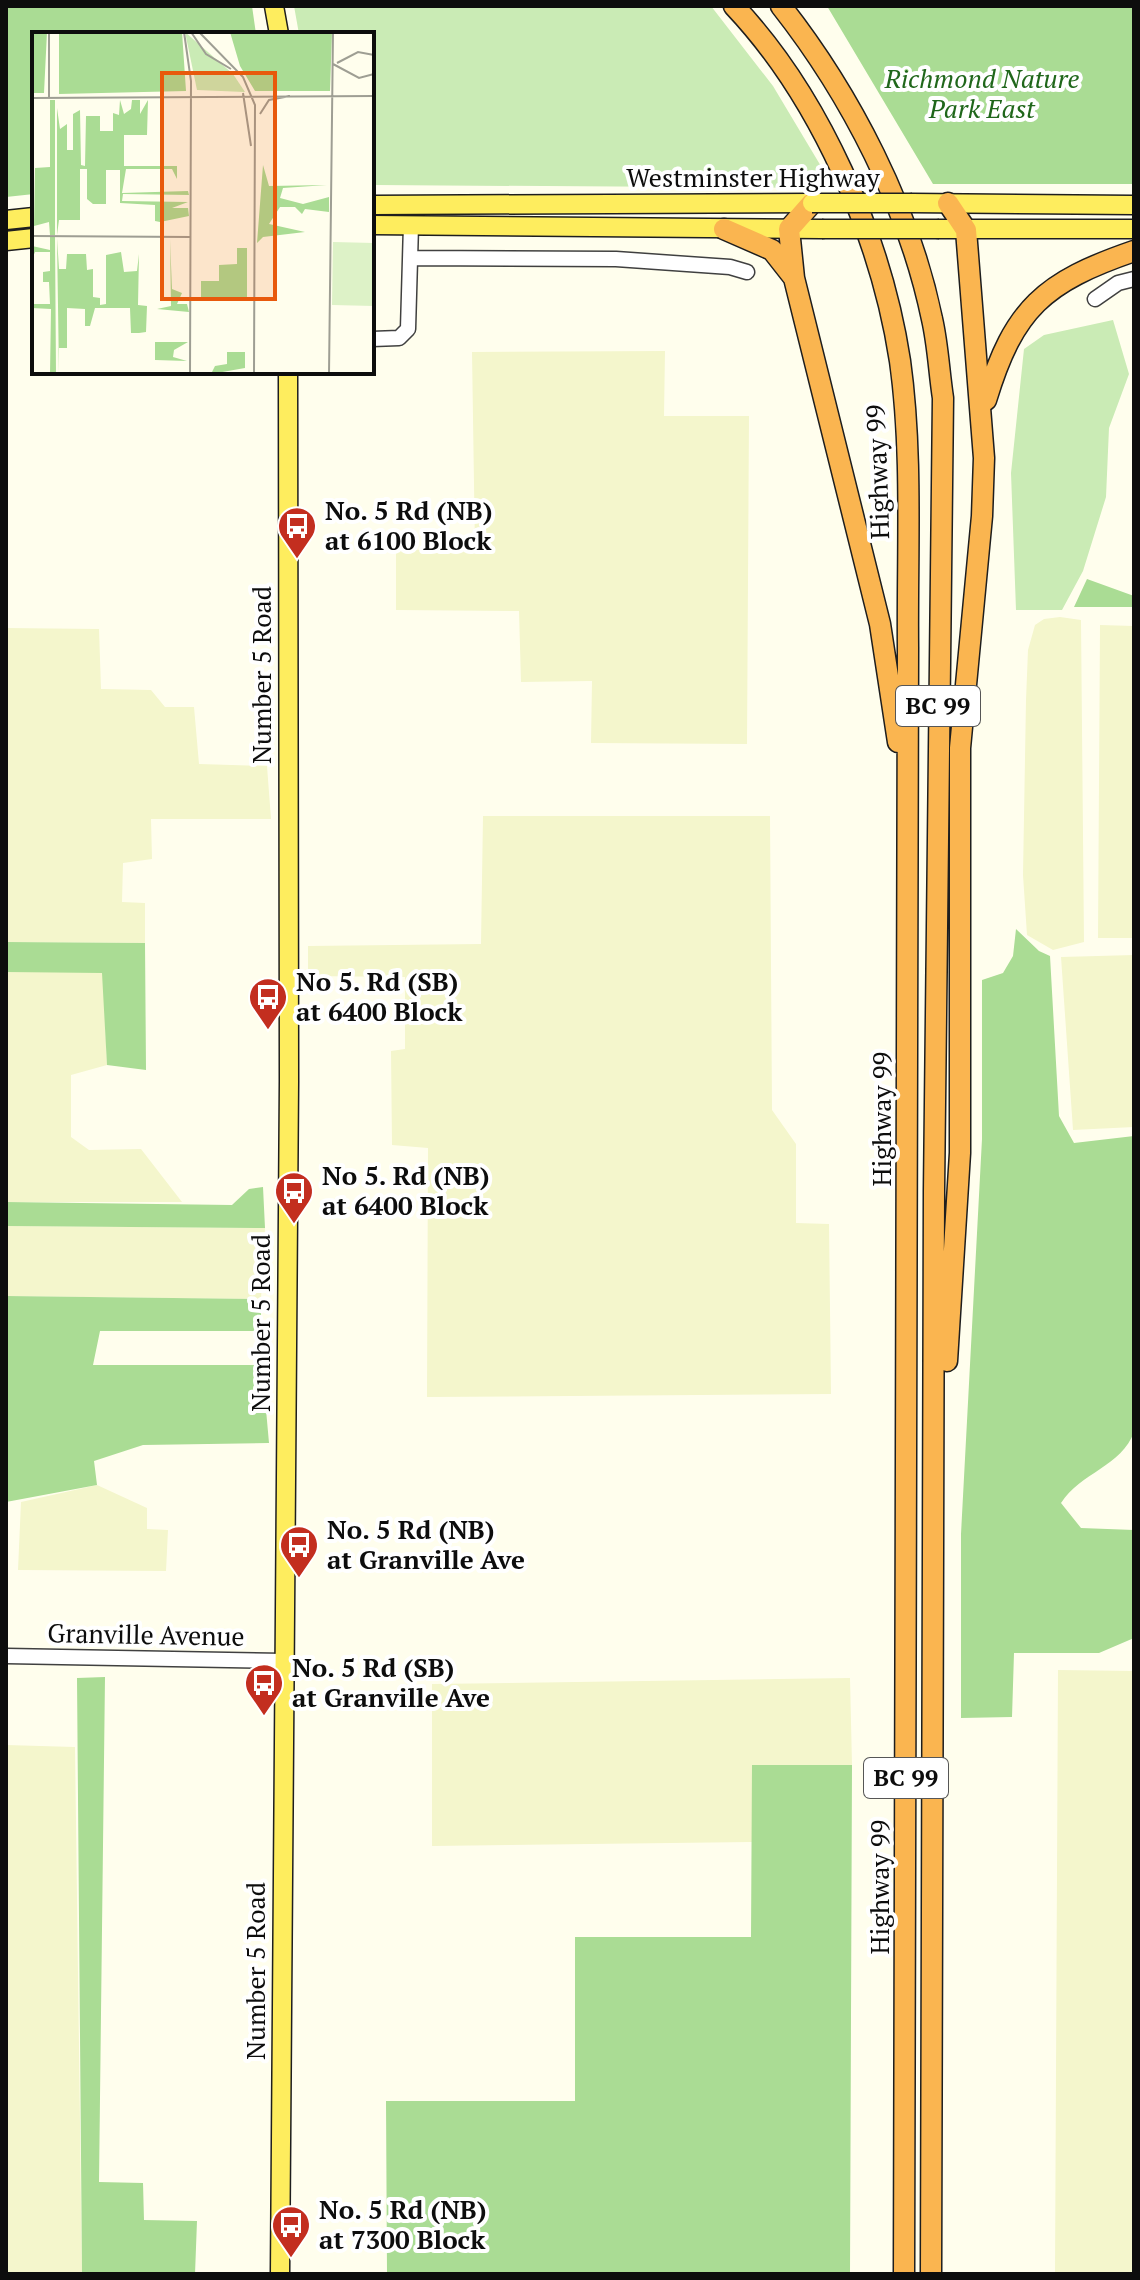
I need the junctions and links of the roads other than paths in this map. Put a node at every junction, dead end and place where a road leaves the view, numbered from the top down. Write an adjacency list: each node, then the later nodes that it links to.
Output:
1 (274, 6): 4 (main road)
2 (734, 6): 28 (highway, Highway 99 / BC 99)
3 (781, 6): 29 (highway, Highway 99 / BC 99)
4 (279, 32)
5 (812, 203): 6 (main road, Westminster Highway, bridge); 7 (main road, Westminster Highway); 14 (highway)
6 (938, 203): 8 (main road, Westminster Highway); 16 (highway)
7 (381, 205)
8 (1134, 205)
9 (32, 217): 10 (main road)
10 (6, 220)
11 (374, 225): 12 (main road, Westminster Highway)
12 (411, 225): 13 (main road, Westminster Highway); 20 (street)
13 (724, 229): 14 (main road, Westminster Highway); 22 (highway)
14 (789, 229): 16 (main road, Westminster Highway, bridge); 22 (highway)
15 (1134, 229): 16 (main road, Westminster Highway)
16 (966, 230): 27 (highway)
17 (32, 238): 18 (main road)
18 (6, 241)
19 (1134, 251): 27 (highway)
20 (411, 258): 21 (street); 25 (street)
21 (747, 272)
22 (794, 278): 28 (highway)
23 (1134, 279): 24 (street)
24 (1095, 299)
25 (374, 339)
26 (288, 374): 31 (main road, Number 5 Road)
27 (983, 411): 29 (highway)
28 (908, 780): 33 (highway, Highway 99 / BC 99)
29 (935, 1444): 34 (highway, Highway 99 / BC 99)
30 (6, 1656): 31 (street, Granville Avenue)
31 (284, 1661): 32 (main road, Number 5 Road)
32 (280, 2274)
33 (904, 2274)
34 (931, 2274)

